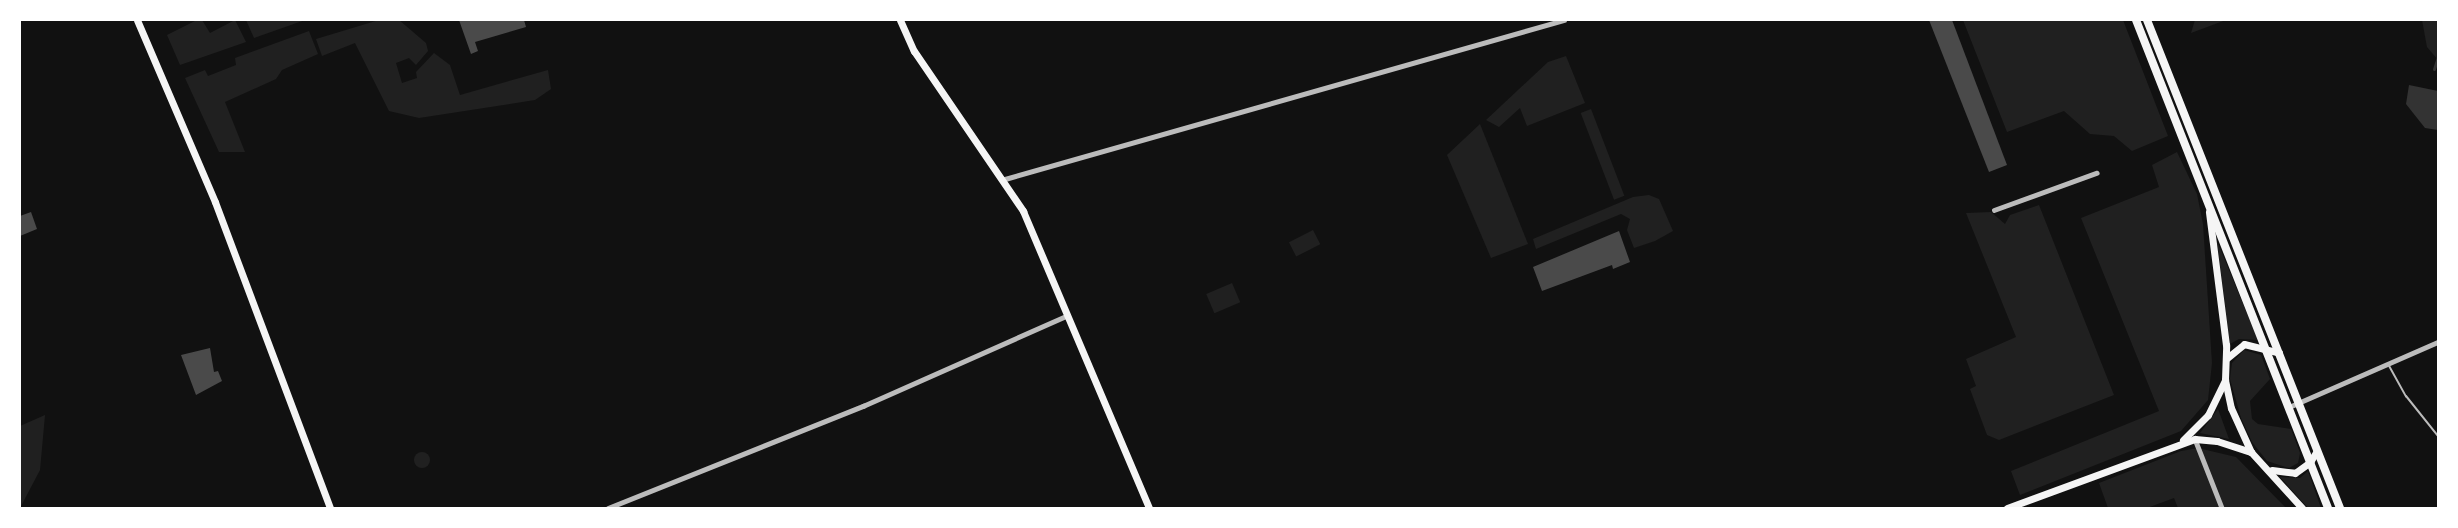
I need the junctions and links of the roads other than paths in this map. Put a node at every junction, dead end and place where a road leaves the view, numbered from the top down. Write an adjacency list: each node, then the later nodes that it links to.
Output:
1 (137, 20): 26 (main road)
2 (900, 20): 7 (main road)
3 (1564, 20): 7 (street)
4 (2136, 20): 8 (main road)
5 (2147, 20): 13 (main road)
6 (2096, 173): 9 (street)
7 (1005, 179): 10 (main road)
8 (2209, 206): 12 (main road); 14 (main road)
9 (1994, 210)
10 (1068, 315): 27 (street); 28 (main road)
11 (2439, 342): 15 (street)
12 (2266, 347): 13 (main road); 14 (main road); 18 (main road)
13 (2279, 353): 17 (main road)
14 (2227, 358): 16 (main road)
15 (2388, 364): 17 (street); 19 (lane)
16 (2225, 380): 21 (main road); 22 (main road)
17 (2298, 403): 18 (street); 23 (main road)
18 (2289, 406): 24 (main road)
19 (2439, 436)
20 (2195, 439): 21 (main road); 22 (main road); 30 (street)
21 (2181, 441): 29 (main road)
22 (2251, 452): 25 (main road)
23 (2317, 452): 24 (main road); 33 (main road)
24 (2310, 462): 25 (main road); 32 (main road)
25 (2269, 470): 31 (main road)
26 (330, 508)
27 (608, 508)
28 (1149, 508)
29 (2007, 508)
30 (2222, 508)
31 (2302, 508)
32 (2328, 508)
33 (2340, 508)

